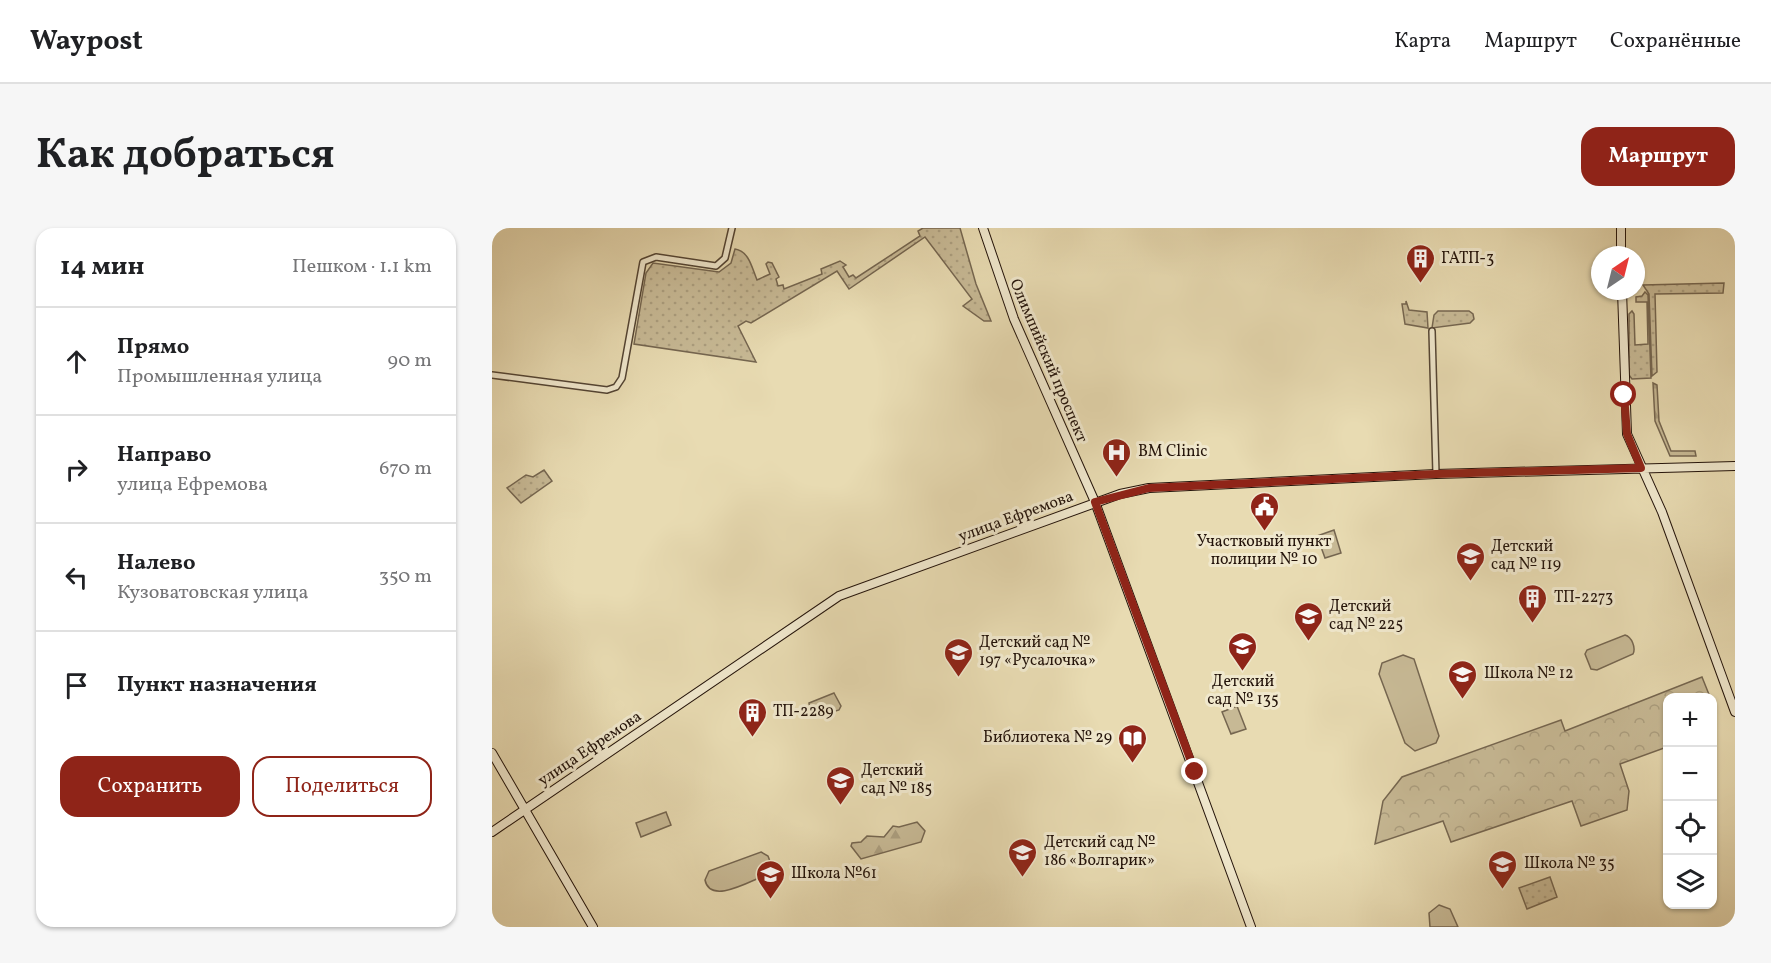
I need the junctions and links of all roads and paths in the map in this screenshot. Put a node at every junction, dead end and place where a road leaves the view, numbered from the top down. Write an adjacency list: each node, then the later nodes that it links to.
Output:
1 (732, 228): 7 (street)
2 (983, 228): 11 (street, Олимпийский проспект)
3 (1621, 228): 4 (street)
4 (1621, 246)
5 (1622, 300): 9 (street)
6 (1432, 331): 10 (street)
7 (492, 375)
8 (1735, 466): 9 (street, улица Ефремова)
9 (1641, 468): 10 (street, улица Ефремова); 12 (street)
10 (1436, 474): 11 (street, улица Ефремова)
11 (1095, 502): 14 (street, улица Ефремова); 17 (street, Олимпийский проспект)
12 (1735, 712)
13 (492, 753): 14 (street)
14 (525, 809): 15 (street, улица Ефремова); 16 (street)
15 (492, 832)
16 (593, 927)
17 (1251, 927)

